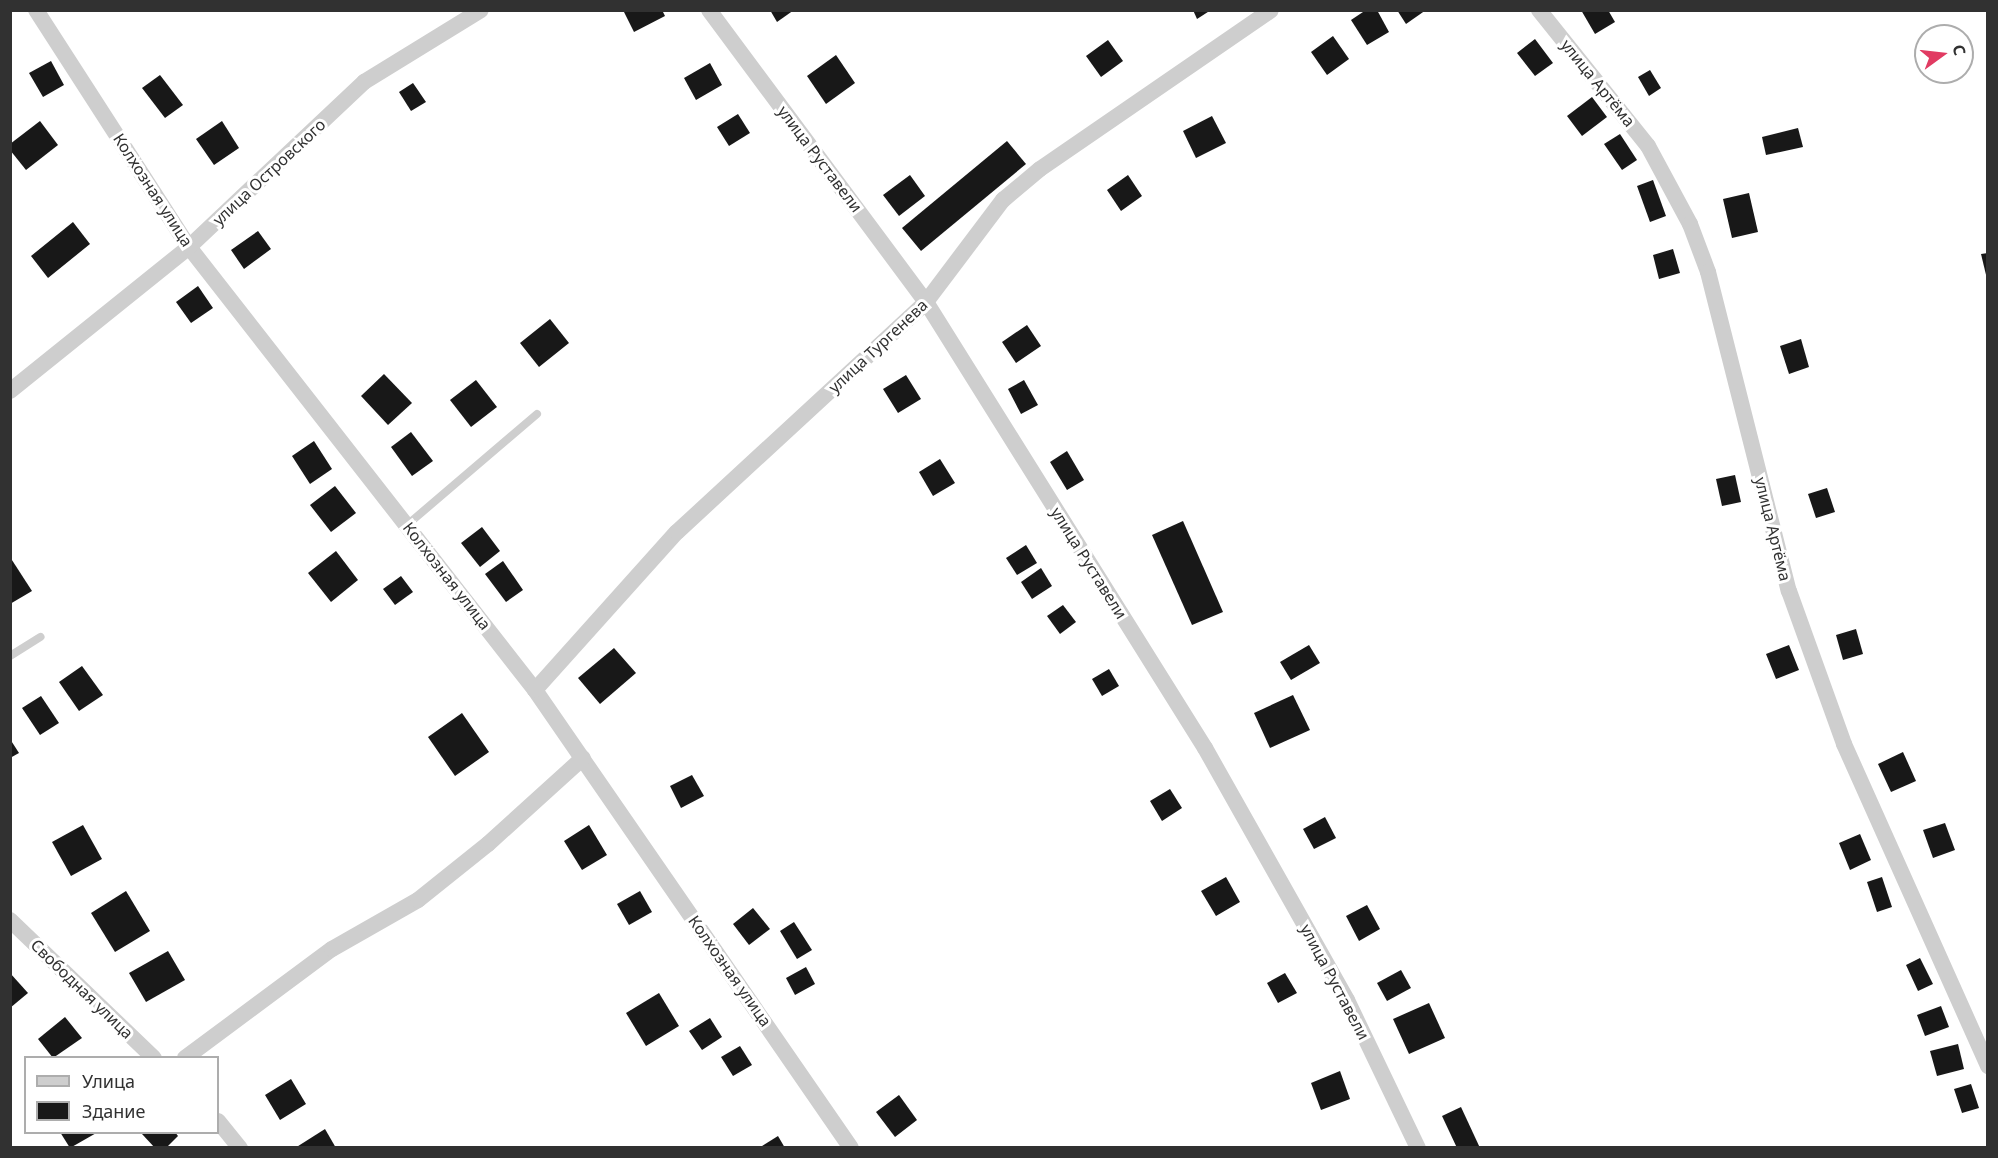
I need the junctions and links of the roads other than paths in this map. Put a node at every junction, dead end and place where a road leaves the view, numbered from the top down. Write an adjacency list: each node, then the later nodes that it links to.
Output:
1 (36, 10): 6 (street, Колхозная улица)
2 (481, 10): 6 (street, улица Островского)
3 (709, 10): 7 (street, улица Руставели)
4 (1271, 10): 7 (street, улица Тургенева)
5 (1539, 10): 18 (street, улица Артёма)
6 (189, 247): 8 (street, улица Островского); 10 (street, Колхозная улица)
7 (926, 302): 13 (street, улица Тургенева); 22 (street, улица Руставели)
8 (10, 391)
9 (537, 414): 10 (lane)
10 (407, 525): 13 (street, Колхозная улица)
11 (40, 637): 12 (lane)
12 (10, 656)
13 (535, 690): 14 (street, Колхозная улица)
14 (583, 758): 17 (street); 21 (street, Колхозная улица)
15 (10, 920): 16 (street, Свободная улица)
16 (152, 1056)
17 (189, 1056)
18 (1988, 1066)
19 (219, 1122): 20 (street)
20 (240, 1148)
21 (851, 1148)
22 (1418, 1148)

